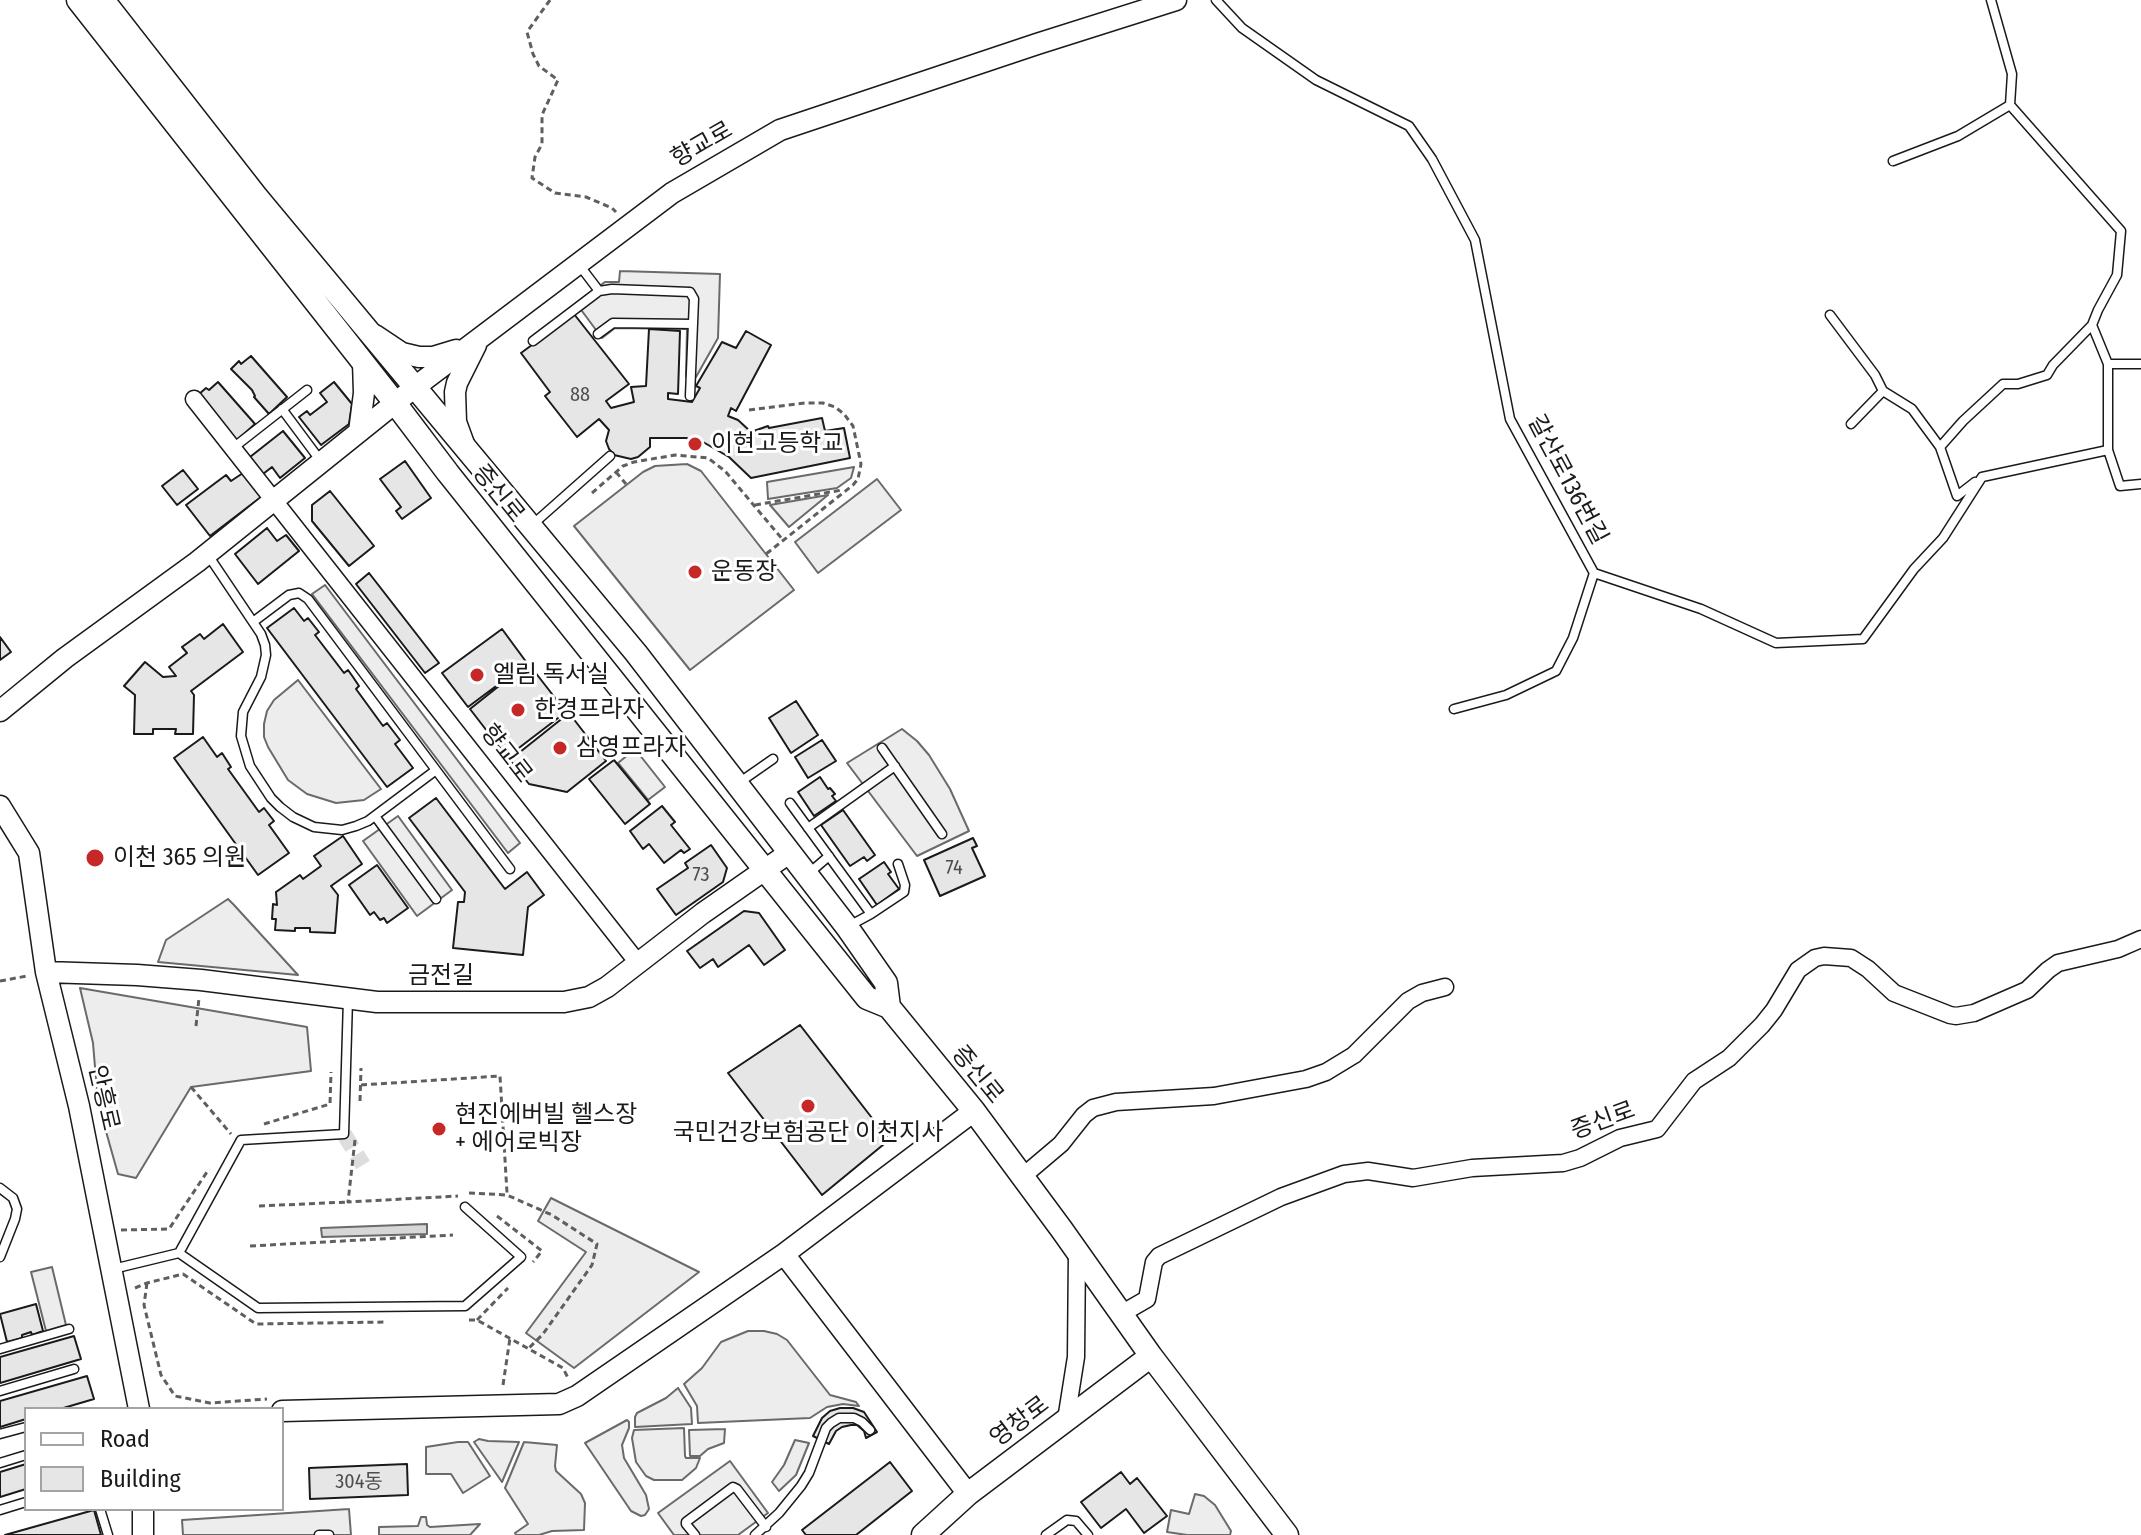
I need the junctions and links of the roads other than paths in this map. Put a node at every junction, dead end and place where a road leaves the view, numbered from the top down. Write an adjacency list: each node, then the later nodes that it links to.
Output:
1 (78, 0): 17 (main road, 증신로)
2 (103, 0): 13 (main road, 증신로)
3 (1176, 0): 8 (street, 향교로)
4 (1216, 0): 40 (lane, 갈산로136번길)
5 (1991, 0): 6 (lane)
6 (2010, 105): 7 (lane); 12 (lane)
7 (1893, 161)
8 (578, 264): 9 (lane); 15 (street, 향교로)
9 (599, 291): 11 (lane); 16 (lane)
10 (1830, 315): 22 (lane)
11 (693, 324): 14 (lane); 23 (lane)
12 (2092, 325): 18 (lane); 30 (lane)
13 (367, 330): 15 (street); 20 (main road, 증신로)
14 (598, 334)
15 (478, 341): 20 (street, 향교로); 29 (street)
16 (533, 341)
17 (363, 362): 25 (main road, 증신로); 28 (street)
18 (2108, 364): 19 (lane); 32 (lane)
19 (2141, 364)
20 (415, 387): 25 (street, 향교로); 29 (main road, 증신로)
21 (307, 390): 26 (lane)
22 (1883, 391): 27 (lane); 30 (lane)
23 (690, 396)
24 (194, 399): 31 (street, 향교로)
25 (395, 403): 28 (street, 향교로); 58 (main road, 증신로)
26 (282, 409): 31 (lane); 34 (lane)
27 (1851, 424)
28 (359, 432): 34 (street, 향교로)
29 (465, 447): 38 (main road, 증신로)
30 (1940, 447): 35 (lane)
31 (233, 448): 37 (street, 향교로)
32 (2108, 450): 35 (lane); 36 (lane)
33 (607, 458): 38 (lane)
34 (322, 463): 37 (street, 향교로)
35 (1982, 477): 40 (lane, 갈산로136번길)
36 (2141, 484)
37 (275, 501): 39 (street, 향교로); 64 (street, 향교로)
38 (530, 526): 48 (main road, 증신로)
39 (207, 554): 41 (lane); 43 (street, 향교로)
40 (1594, 573): 42 (lane)
41 (253, 622): 47 (lane); 51 (lane)
42 (1454, 709)
43 (0, 711)
44 (882, 748): 46 (lane)
45 (773, 759): 48 (lane)
46 (895, 766): 52 (lane); 53 (lane)
47 (436, 770): 51 (lane); 57 (lane)
48 (736, 785): 54 (main road, 증신로)
49 (790, 803): 52 (lane)
50 (0, 806): 65 (street, 안흥로)
51 (375, 816): 60 (lane)
52 (808, 828): 55 (lane)
53 (942, 834)
54 (789, 853): 58 (street, 금전길); 59 (main road, 증신로)
55 (829, 856): 59 (lane); 61 (lane)
56 (898, 864): 61 (lane)
57 (510, 869)
58 (765, 869): 64 (street, 금전길); 68 (main road, 증신로)
59 (807, 875): 62 (main road, 증신로)
60 (436, 899)
61 (871, 914): 62 (lane)
62 (847, 927): 68 (main road, 증신로)
63 (2141, 939): 78 (street, 증신로)
64 (638, 963): 67 (street, 금전길)
65 (46, 972): 67 (street, 금전길); 77 (street, 안흥로)
66 (1445, 987): 70 (street)
67 (348, 999): 74 (lane)
68 (889, 1007): 69 (main road, 증신로)
69 (974, 1111): 70 (main road, 증신로); 75 (street)
70 (1022, 1177): 73 (main road, 증신로)
71 (0, 1188): 76 (lane)
72 (465, 1207): 74 (lane)
73 (1077, 1252): 78 (main road, 증신로); 86 (street)
74 (179, 1253): 77 (lane)
75 (784, 1254): 84 (street); 92 (street)
76 (0, 1257)
77 (112, 1269): 85 (street, 안흥로)
78 (1121, 1314): 81 (main road, 증신로)
79 (69, 1329): 80 (lane)
80 (0, 1349)
81 (1151, 1356): 86 (main road, 영창로); 107 (main road, 증신로)
82 (74, 1369): 83 (lane)
83 (0, 1391)
84 (277, 1405)
85 (139, 1407)
86 (1066, 1420): 92 (main road, 영창로)
87 (24, 1428): 89 (lane)
88 (870, 1430): 97 (lane)
89 (0, 1434)
90 (24, 1456): 91 (lane)
91 (0, 1463)
92 (968, 1494): 104 (main road, 영창로)
93 (24, 1503): 94 (lane)
94 (0, 1510)
95 (101, 1511): 98 (lane)
96 (143, 1511): 99 (street)
97 (766, 1527): 102 (lane); 103 (lane)
98 (108, 1535)
99 (143, 1535)
100 (319, 1535): 101 (lane)
101 (329, 1535)
102 (695, 1535)
103 (755, 1535)
104 (923, 1535)
105 (1046, 1535): 106 (lane)
106 (1088, 1535)
107 (1287, 1535)

